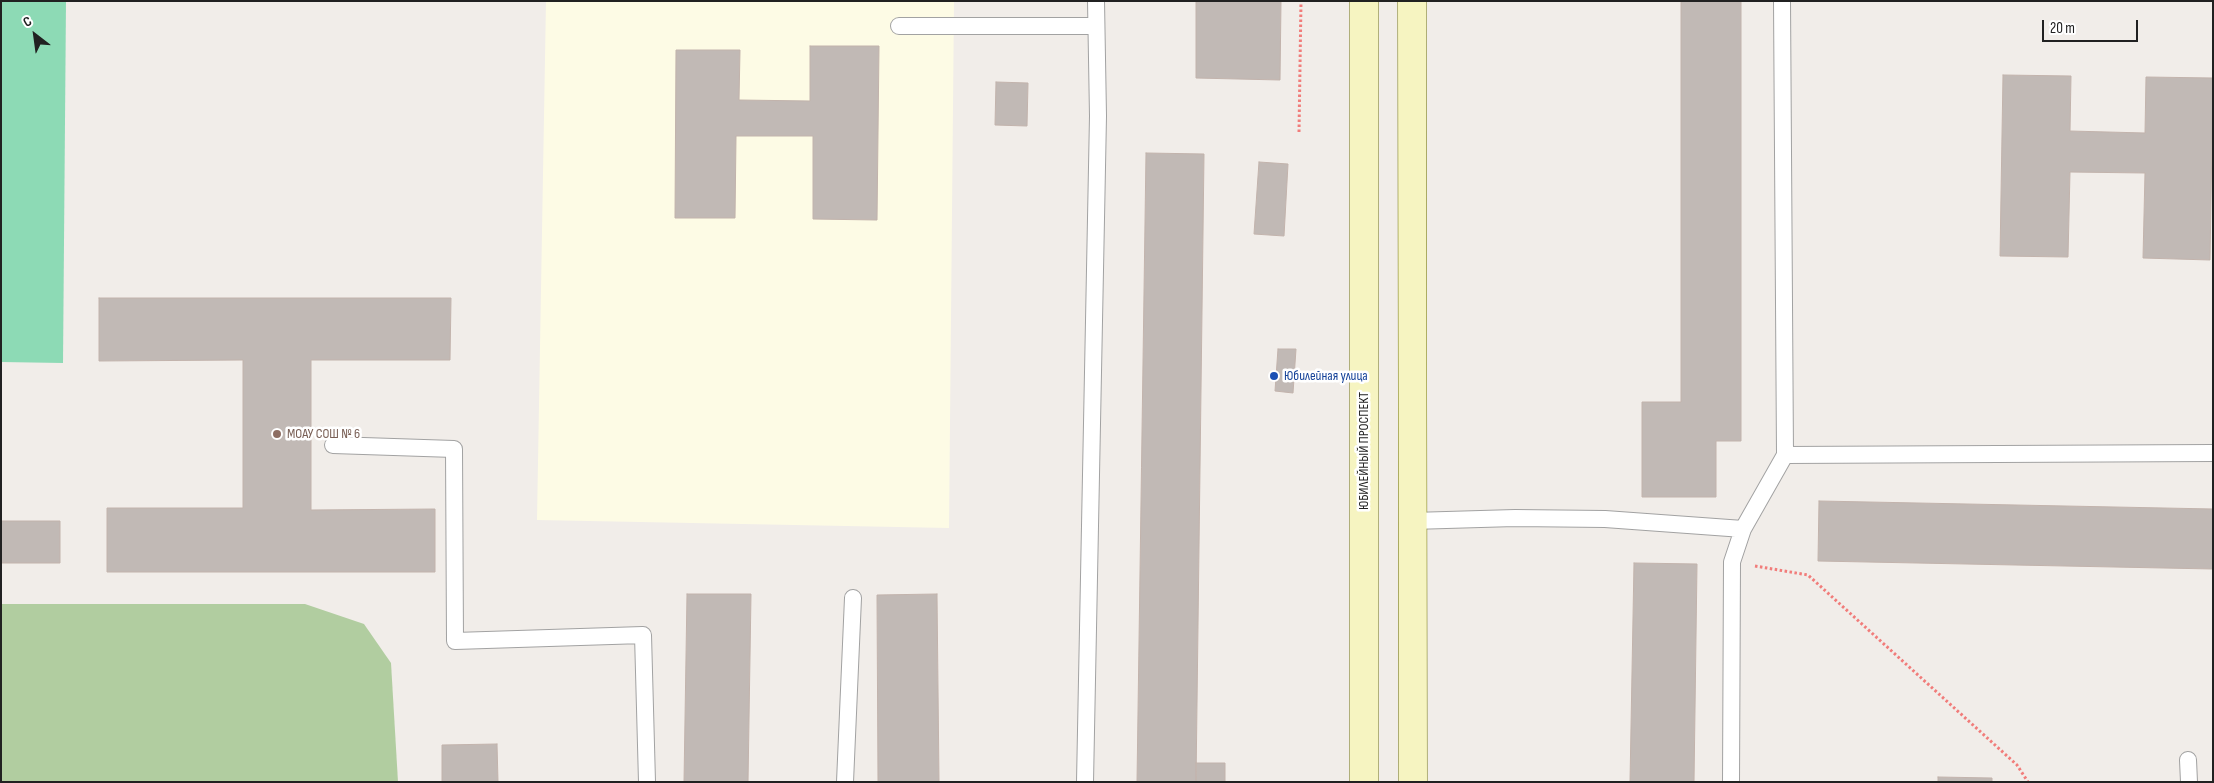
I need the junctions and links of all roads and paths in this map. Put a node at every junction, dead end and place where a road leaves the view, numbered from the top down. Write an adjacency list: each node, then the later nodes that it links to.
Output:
1 (1096, 1): 7 (lane)
2 (1300, 1): 8 (path)
3 (1364, 1): 20 (main road, ЮБИЛЕЙНЫЙ ПРОСПЕКТ)
4 (1412, 1): 12 (main road)
5 (1782, 1): 11 (lane)
6 (899, 26): 7 (lane)
7 (1096, 26): 19 (lane)
8 (1299, 132)
9 (333, 445): 17 (lane)
10 (2213, 453): 11 (lane)
11 (1785, 455): 13 (lane)
12 (1412, 521): 13 (lane); 21 (main road)
13 (1742, 529): 14 (lane)
14 (1732, 562): 22 (lane); 23 (path)
15 (854, 598): 18 (lane)
16 (2188, 760): 24 (lane)
17 (647, 782)
18 (845, 782)
19 (1085, 782)
20 (1364, 782)
21 (1413, 782)
22 (1731, 782)
23 (2028, 782)
24 (2189, 782)

